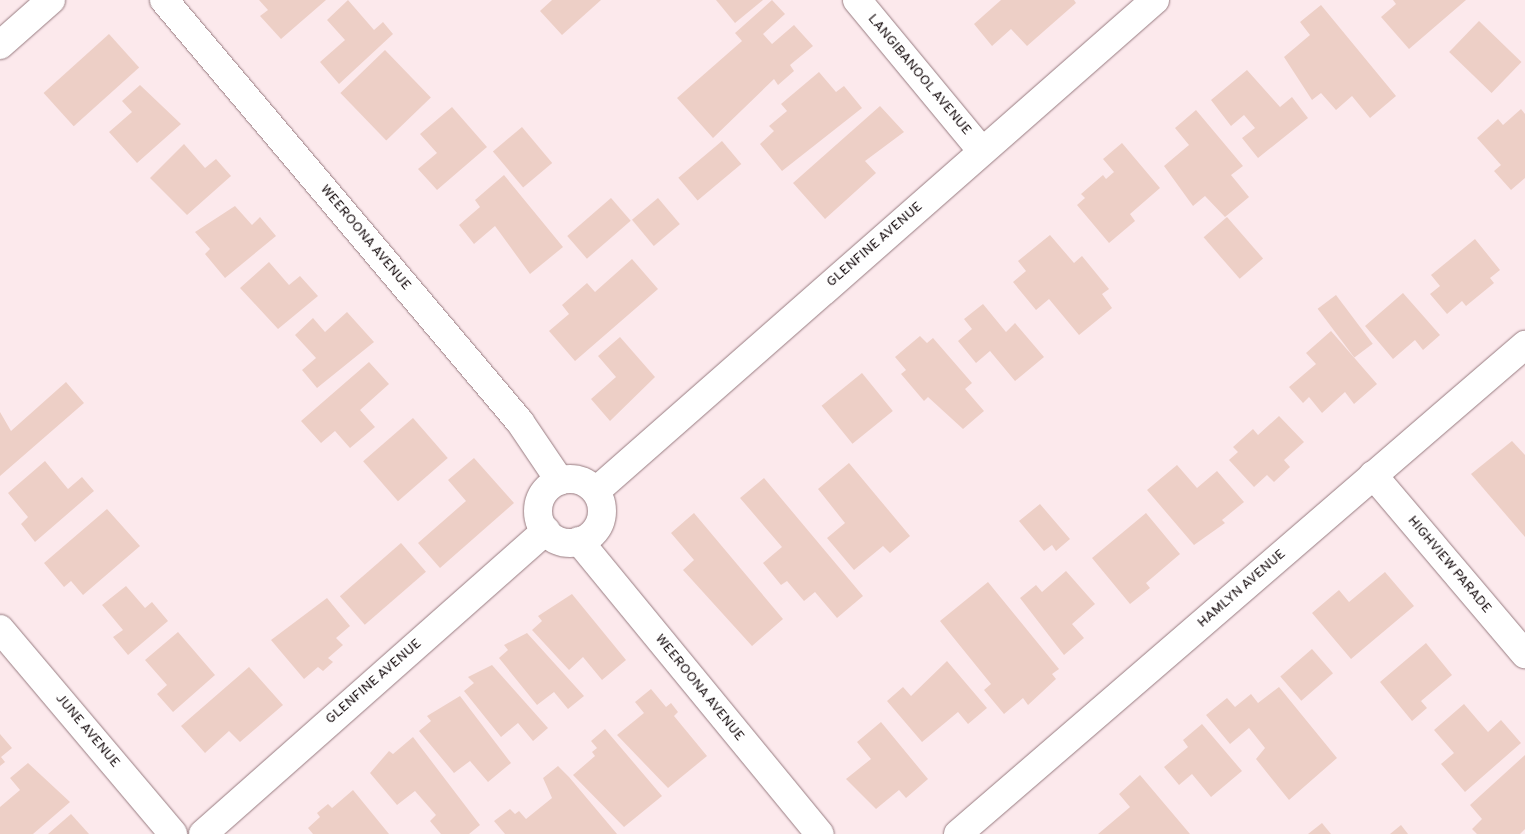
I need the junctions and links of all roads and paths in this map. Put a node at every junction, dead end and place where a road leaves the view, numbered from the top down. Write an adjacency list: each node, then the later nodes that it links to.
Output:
1 (51, 0): 5 (street)
2 (164, 0): 9 (street, WEEROONA AVENUE)
3 (857, 0): 6 (street, LANGIBANOOL AVENUE)
4 (1155, 0): 6 (street, GLENFINE AVENUE)
5 (0, 45)
6 (982, 151): 10 (street, GLENFINE AVENUE)
7 (1525, 344): 8 (street, HAMLYN AVENUE)
8 (1373, 475): 14 (street, HIGHVIEW PARADE); 18 (street, HAMLYN AVENUE)
9 (560, 481): 10 (street); 11 (street)
10 (596, 492): 12 (street)
11 (546, 531): 12 (street); 16 (street, GLENFINE AVENUE)
12 (579, 541): 17 (street, WEEROONA AVENUE)
13 (0, 628): 15 (street, JUNE AVENUE)
14 (1525, 654)
15 (174, 834)
16 (203, 834)
17 (820, 834)
18 (958, 834)

